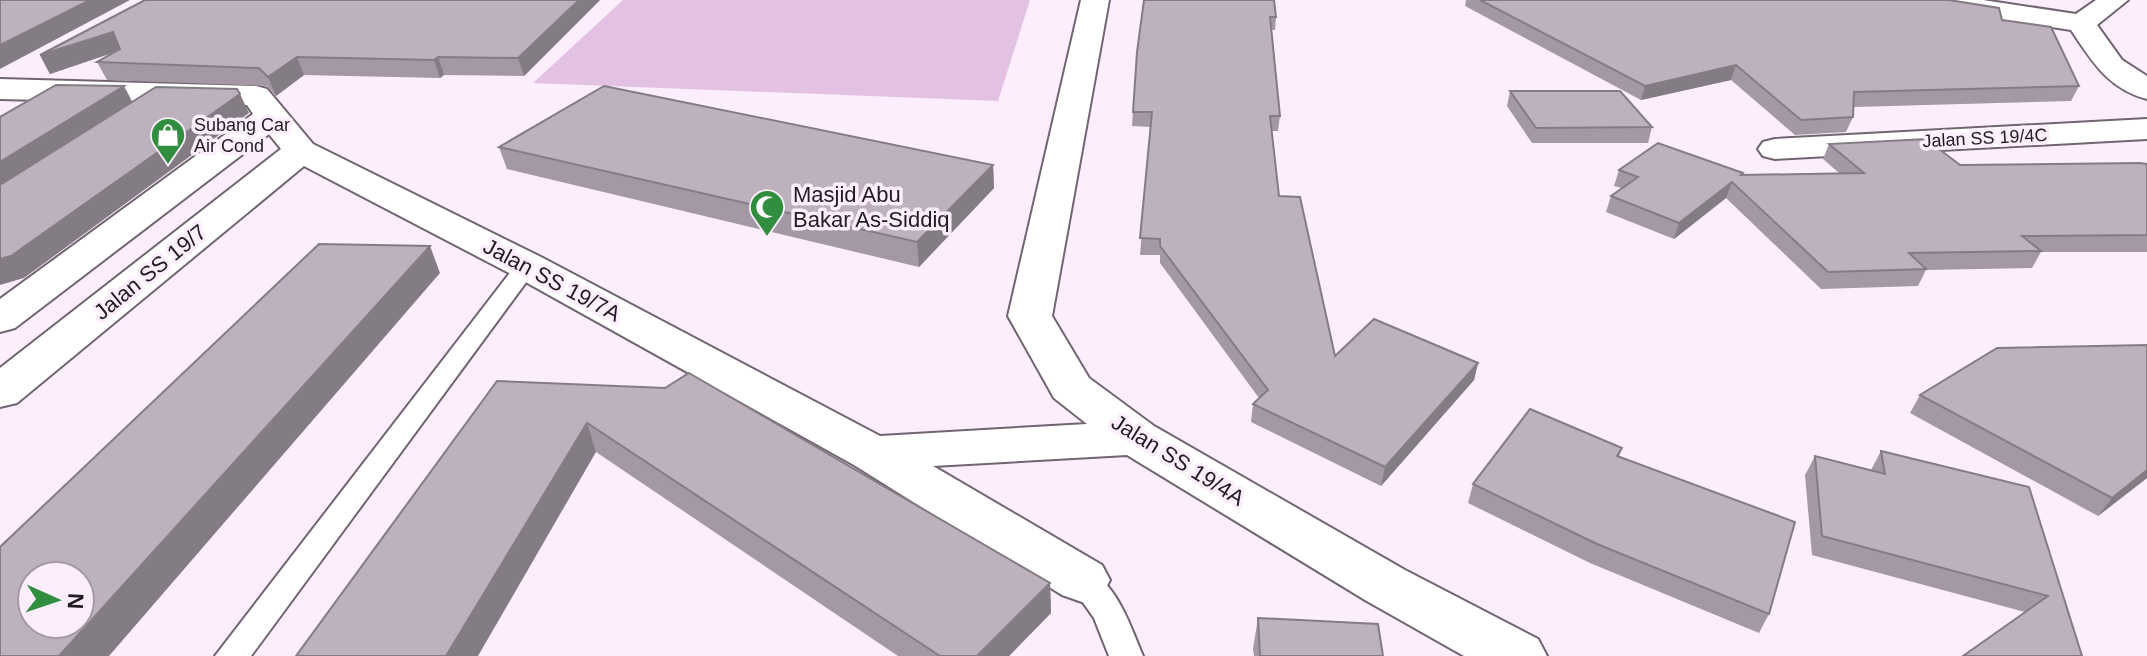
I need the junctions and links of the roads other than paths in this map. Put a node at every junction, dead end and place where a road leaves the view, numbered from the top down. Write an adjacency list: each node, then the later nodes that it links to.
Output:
1 (1095, 0): 16 (street, Jalan SS 19/4A)
2 (1928, 0): 4 (street)
3 (2114, 0): 4 (street)
4 (2081, 23): 7 (street)
5 (47, 77): 6 (street, Jalan SS 19/7A); 8 (street, Jalan SS 19/7A); 9 (street)
6 (0, 87)
7 (2147, 89)
8 (272, 116): 12 (street, Jalan SS 19/7A); 14 (street)
9 (0, 122)
10 (2147, 129): 11 (street, Jalan SS 19/4C)
11 (1775, 149)
12 (301, 151): 13 (street, Jalan SS 19/7A); 15 (street, Jalan SS 19/7)
13 (527, 266): 17 (street, Jalan SS 19/7A); 19 (lane)
14 (5, 311)
15 (0, 392)
16 (1136, 438): 17 (street); 21 (street, Jalan SS 19/4A)
17 (872, 453): 18 (street, Jalan SS 19/7A)
18 (1082, 580): 20 (lane)
19 (232, 656)
20 (1126, 656)
21 (1517, 656)

